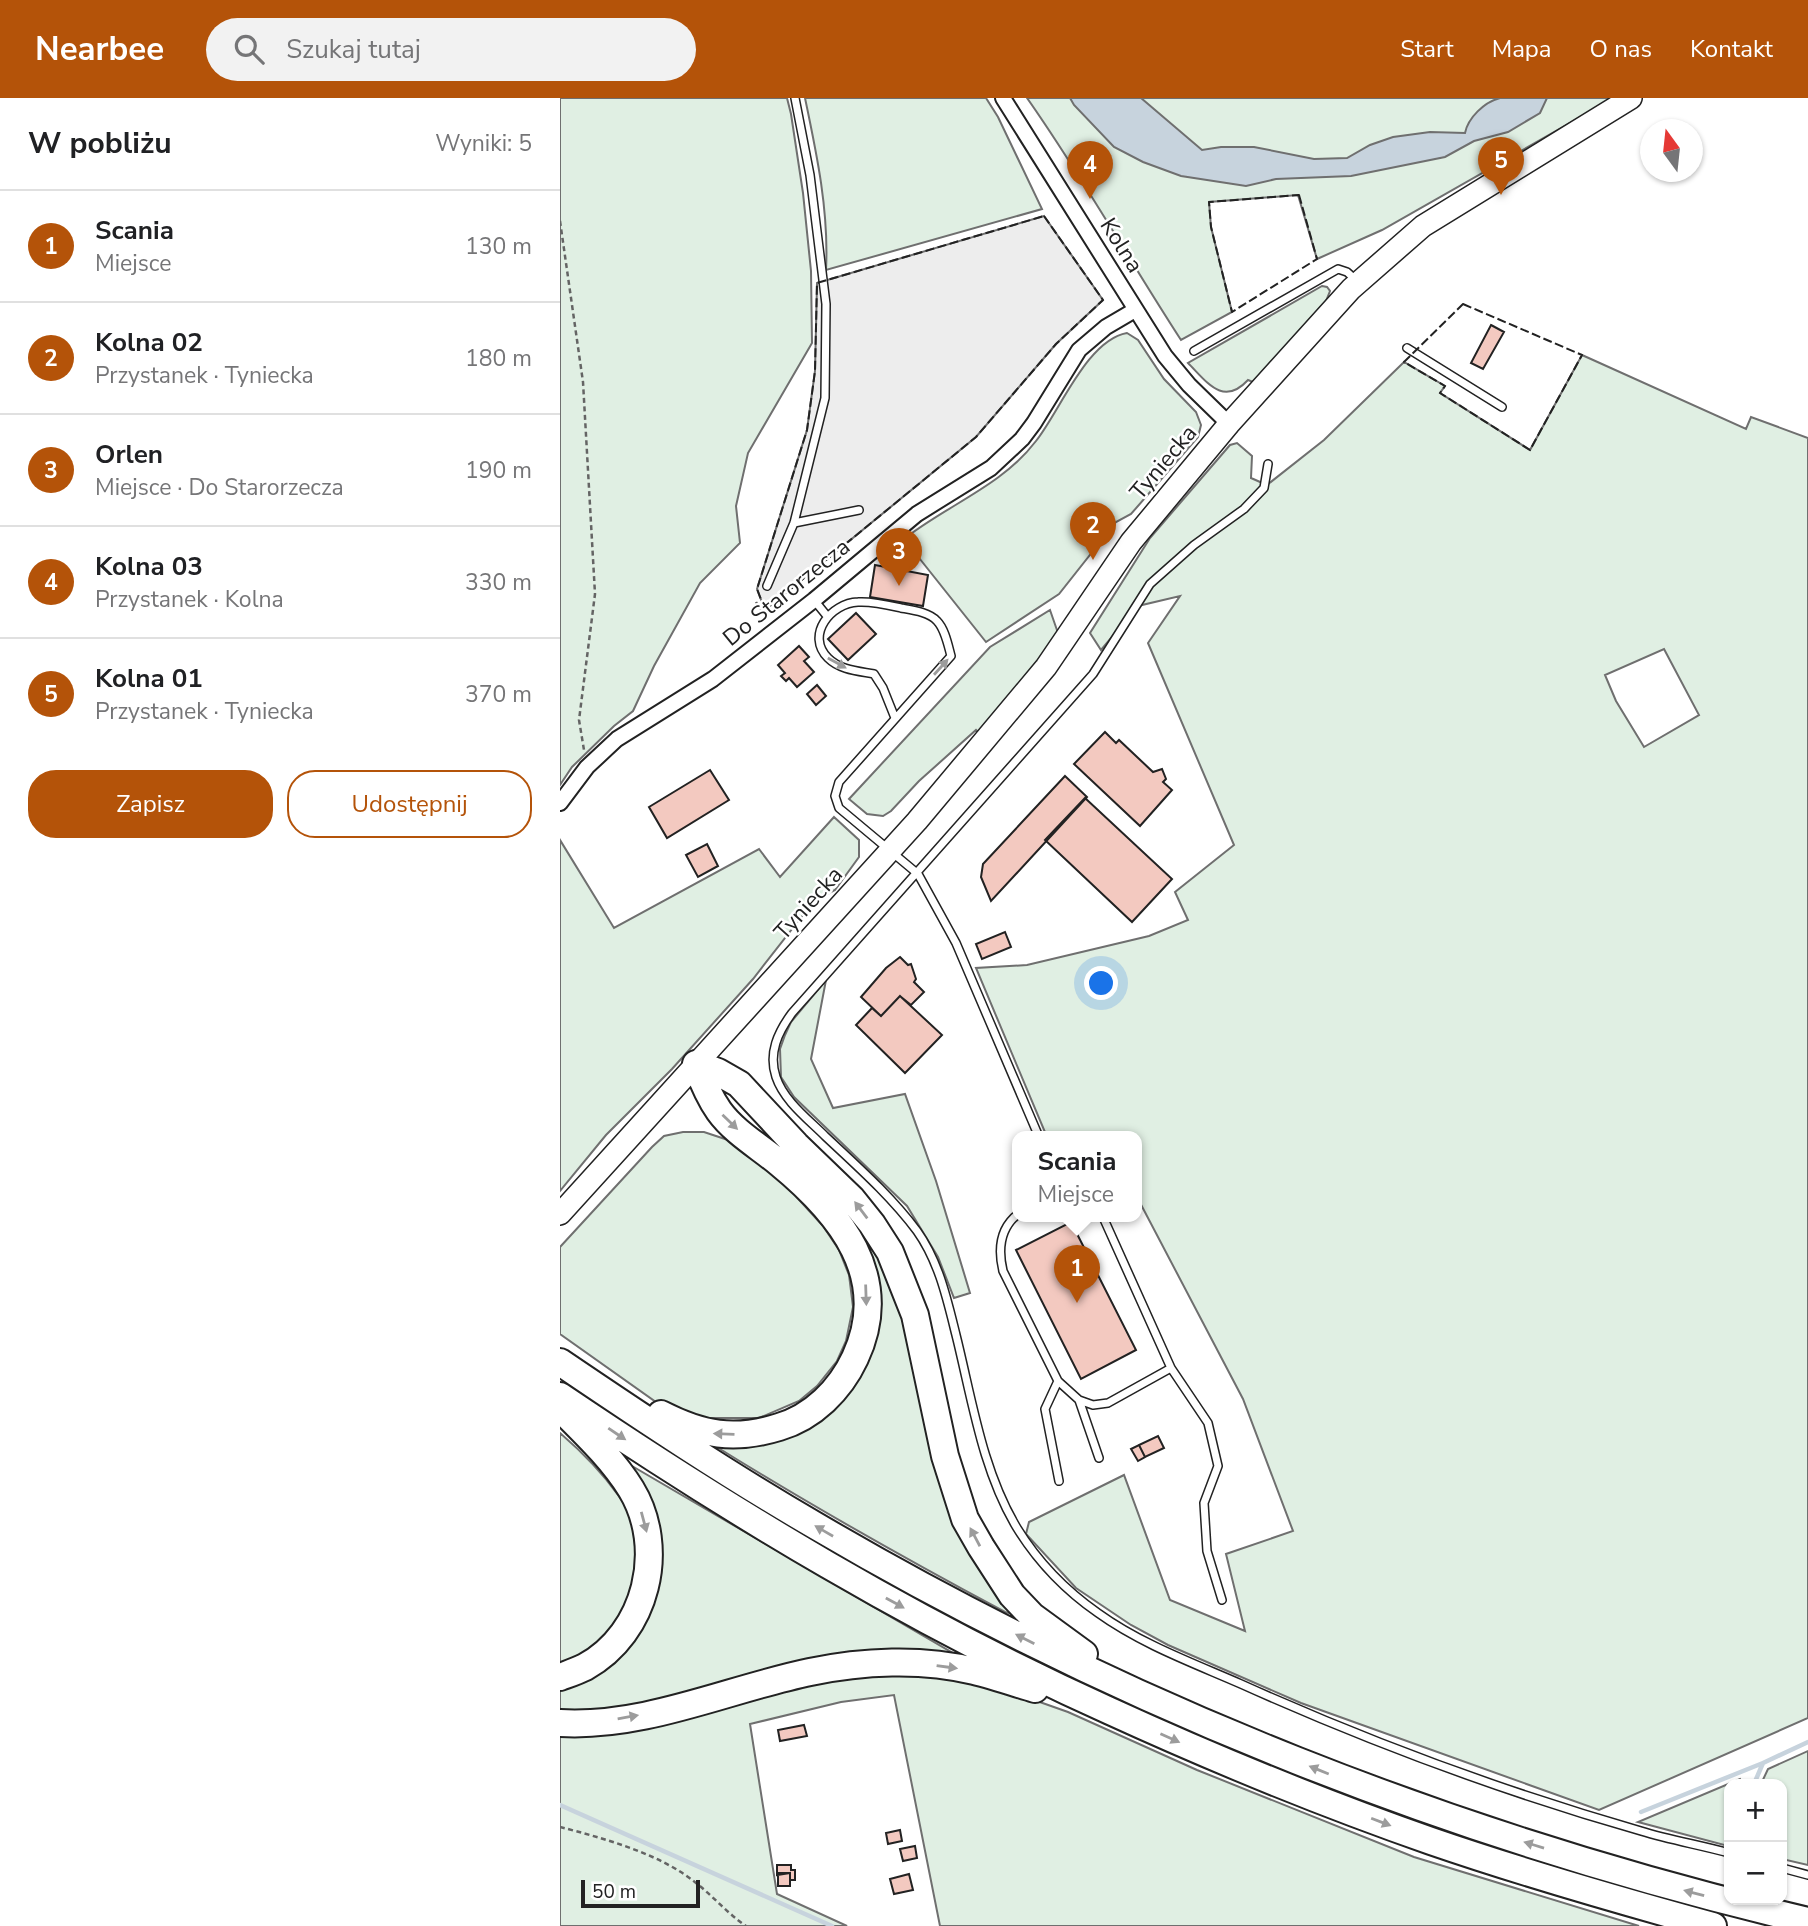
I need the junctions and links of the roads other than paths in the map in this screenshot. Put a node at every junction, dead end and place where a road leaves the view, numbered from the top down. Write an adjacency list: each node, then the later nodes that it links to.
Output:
1 (795, 98): 12 (lane)
2 (1003, 98): 5 (street, Kolna)
3 (1631, 98): 4 (street, Tyniecka)
4 (1358, 282): 7 (lane); 9 (street, Tyniecka)
5 (1135, 310): 9 (street); 14 (street, Do Starorzecza)
6 (1407, 348): 8 (lane)
7 (1194, 351)
8 (1502, 407)
9 (1229, 424): 18 (street, Tyniecka)
10 (1268, 464): 19 (lane)
11 (859, 510): 12 (lane)
12 (794, 523): 13 (lane)
13 (767, 586)
14 (814, 600): 15 (lane); 17 (street, Do Starorzecza)
15 (827, 616): 16 (lane, one-way to 16); 16 (lane, one-way to 15)
16 (895, 718): 18 (lane)
17 (560, 803)
18 (891, 850): 19 (lane); 20 (street, Tyniecka)
19 (918, 874): 21 (lane); 38 (lane)
20 (696, 1064): 22 (street, Tyniecka); 25 (highway, one-way to 25); 35 (highway, one-way to 20)
21 (1036, 1131)
22 (560, 1214)
23 (1012, 1221): 27 (lane)
24 (1104, 1222): 26 (lane)
25 (560, 1362): 35 (highway, one-way to 25)
26 (1171, 1368): 29 (lane); 33 (lane)
27 (1058, 1381): 29 (lane); 32 (lane)
28 (560, 1396): 36 (highway, one-way to 36)
29 (1079, 1400): 31 (lane)
30 (560, 1408): 34 (highway, one-way to 34)
31 (1099, 1458)
32 (1059, 1481)
33 (1222, 1600)
34 (560, 1677)
35 (1152, 1700): 41 (highway, one-way to 35)
36 (1107, 1710): 37 (highway, one-way to 36); 42 (highway, one-way to 42)
37 (560, 1723)
38 (1724, 1852)
39 (1787, 1869): 40 (lane)
40 (1808, 1875)
41 (1808, 1921)
42 (1713, 1926)

